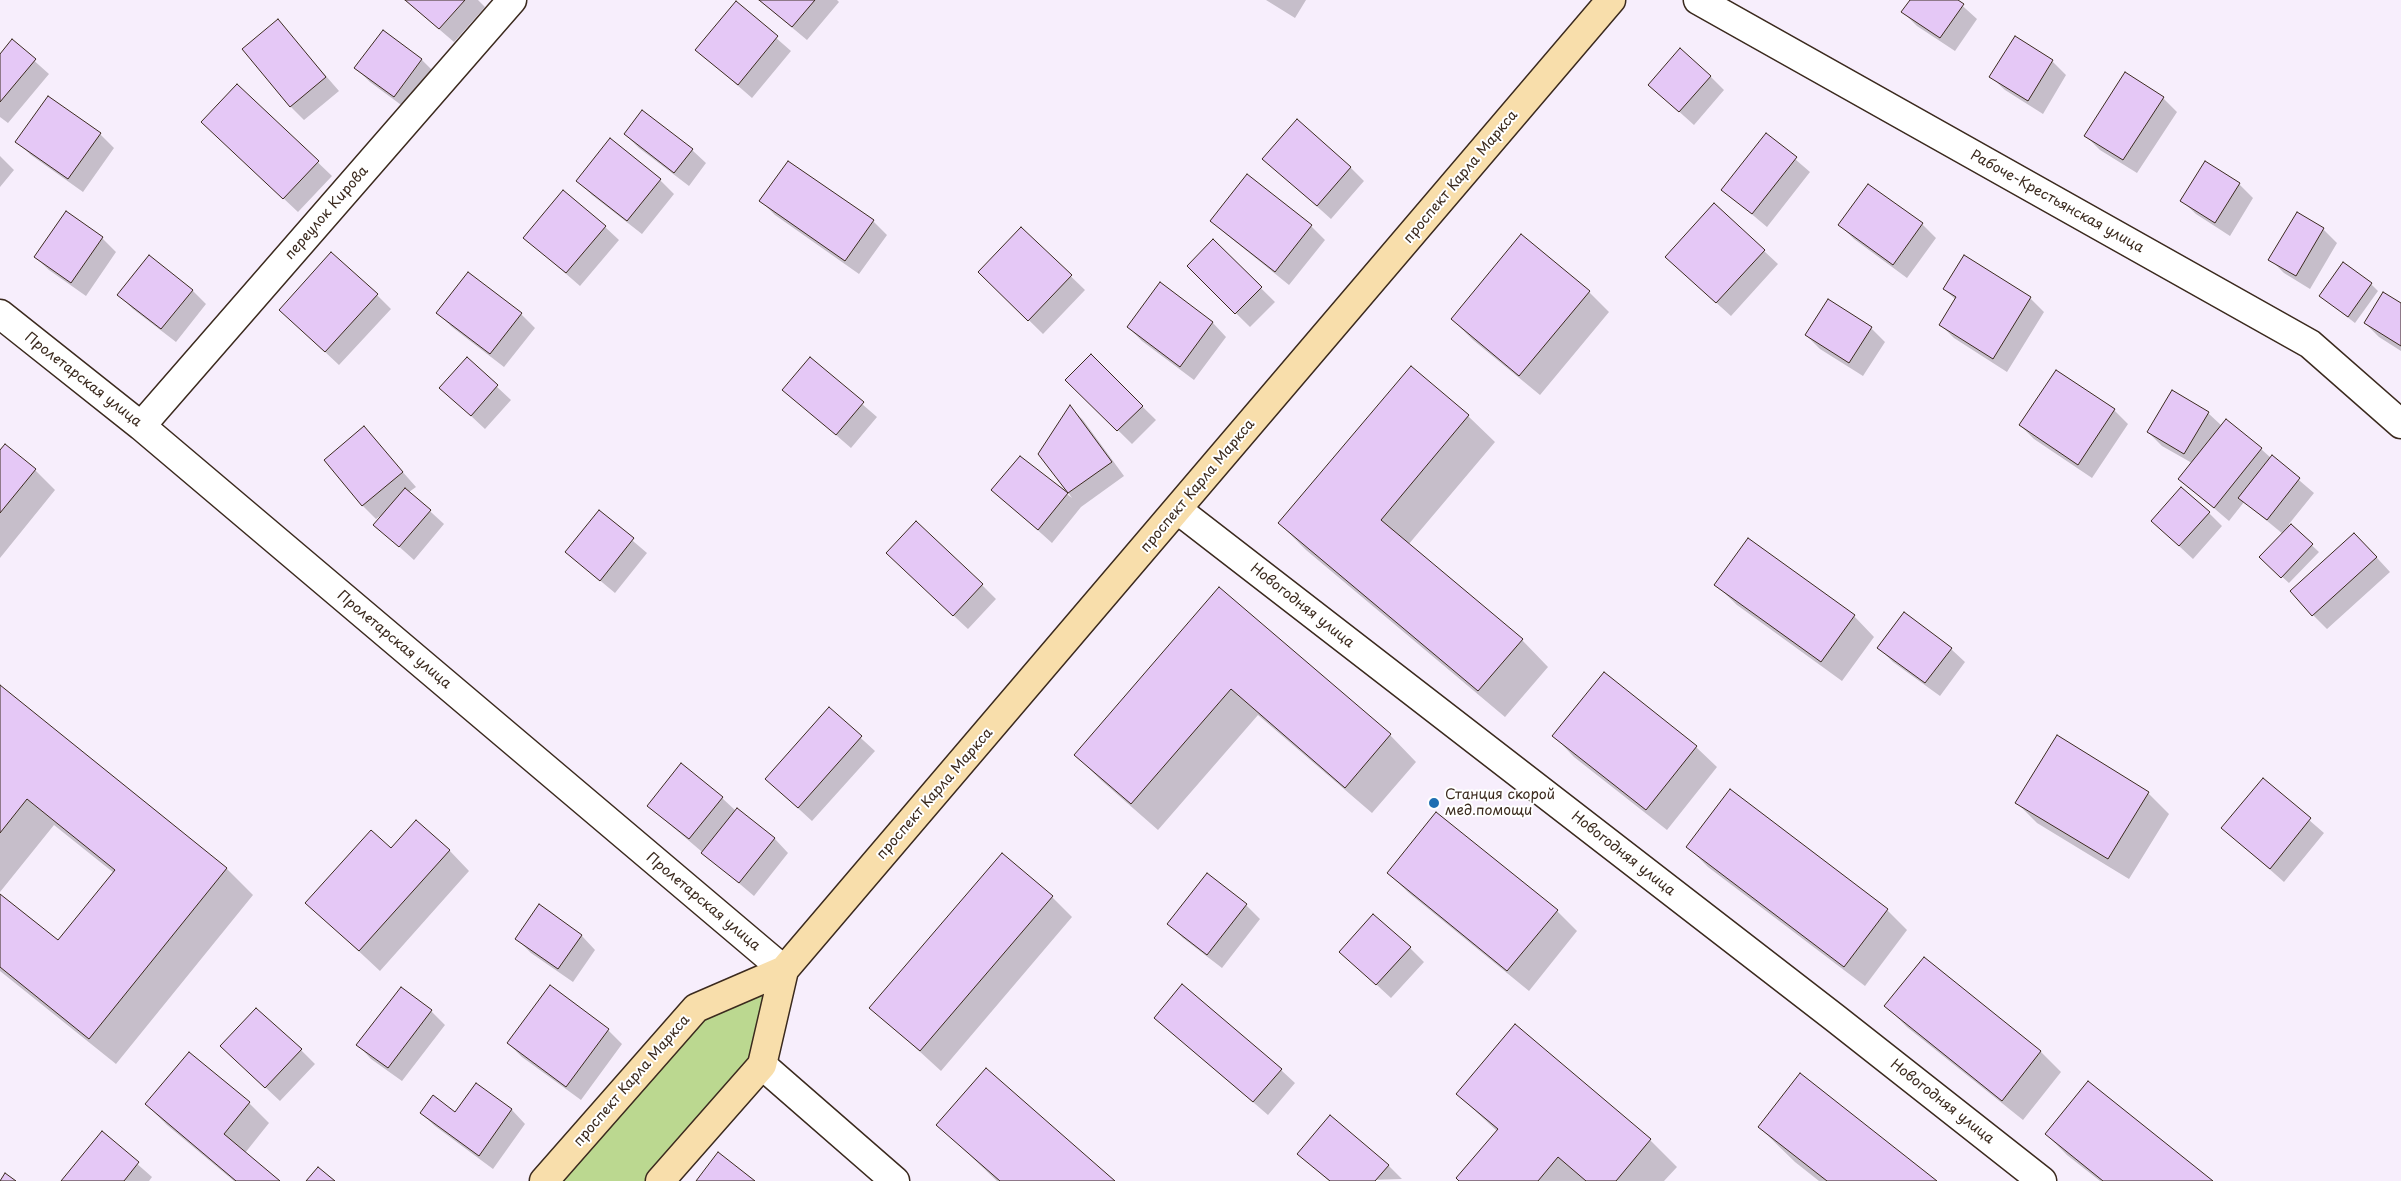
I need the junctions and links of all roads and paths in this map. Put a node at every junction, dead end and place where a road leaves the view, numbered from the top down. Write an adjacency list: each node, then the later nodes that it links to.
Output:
1 (512, 0): 6 (street, переулок Кирова)
2 (1611, 0): 7 (main road, проспект Карла Маркса)
3 (1698, 0): 5 (street, Рабоче-Крестьянская улица)
4 (0, 314): 6 (street, Пролетарская улица)
5 (2401, 424)
6 (141, 426): 8 (street, Пролетарская улица)
7 (1178, 510): 8 (main road, проспект Карла Маркса); 13 (street, Новогодняя улица)
8 (784, 970): 9 (main road, проспект Карла Маркса); 10 (main road, проспект Карла Маркса)
9 (762, 1065): 11 (main road, проспект Карла Маркса); 12 (street)
10 (544, 1181)
11 (660, 1181)
12 (895, 1181)
13 (2042, 1181)

